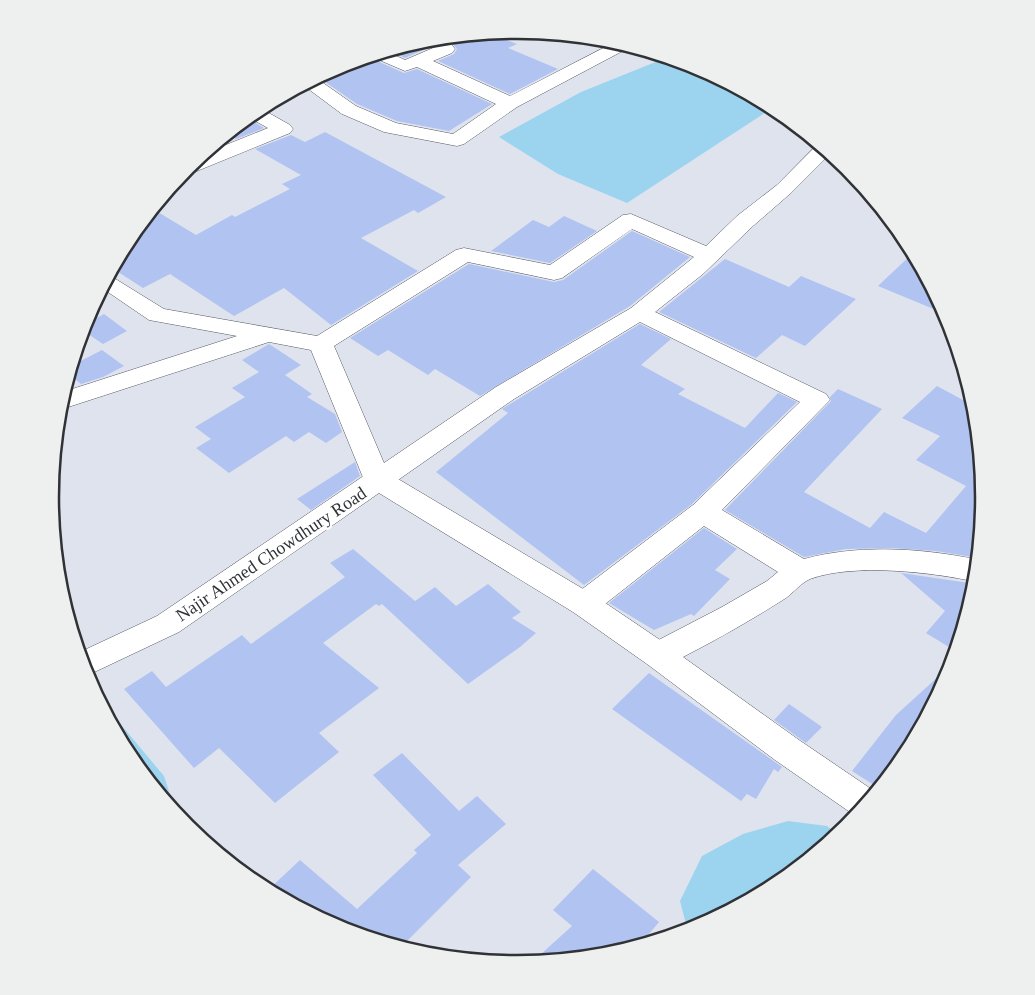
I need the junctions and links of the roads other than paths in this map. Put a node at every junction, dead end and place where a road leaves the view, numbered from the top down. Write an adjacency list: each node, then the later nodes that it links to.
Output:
1 (446, 49): 4 (street)
2 (614, 50): 6 (street)
3 (386, 58): 4 (street)
4 (418, 61): 6 (street)
5 (315, 86): 6 (street)
6 (510, 103)
7 (262, 117): 9 (street)
8 (820, 153): 10 (street)
9 (207, 160)
10 (709, 256): 12 (street); 14 (street)
11 (111, 285): 13 (street)
12 (639, 313): 16 (street); 17 (street)
13 (267, 334): 14 (street); 15 (street)
14 (321, 344): 16 (street)
15 (70, 399)
16 (378, 480): 20 (street, Najir Ahmed Chowdhury Road); 22 (street, Najir Ahmed Chowdhury Road)
17 (703, 512): 19 (street); 20 (street)
18 (970, 570): 19 (street)
19 (800, 571): 21 (street)
20 (584, 604): 21 (street, Najir Ahmed Chowdhury Road)
21 (658, 655): 23 (street, Najir Ahmed Chowdhury Road)
22 (89, 661)
23 (861, 801)

